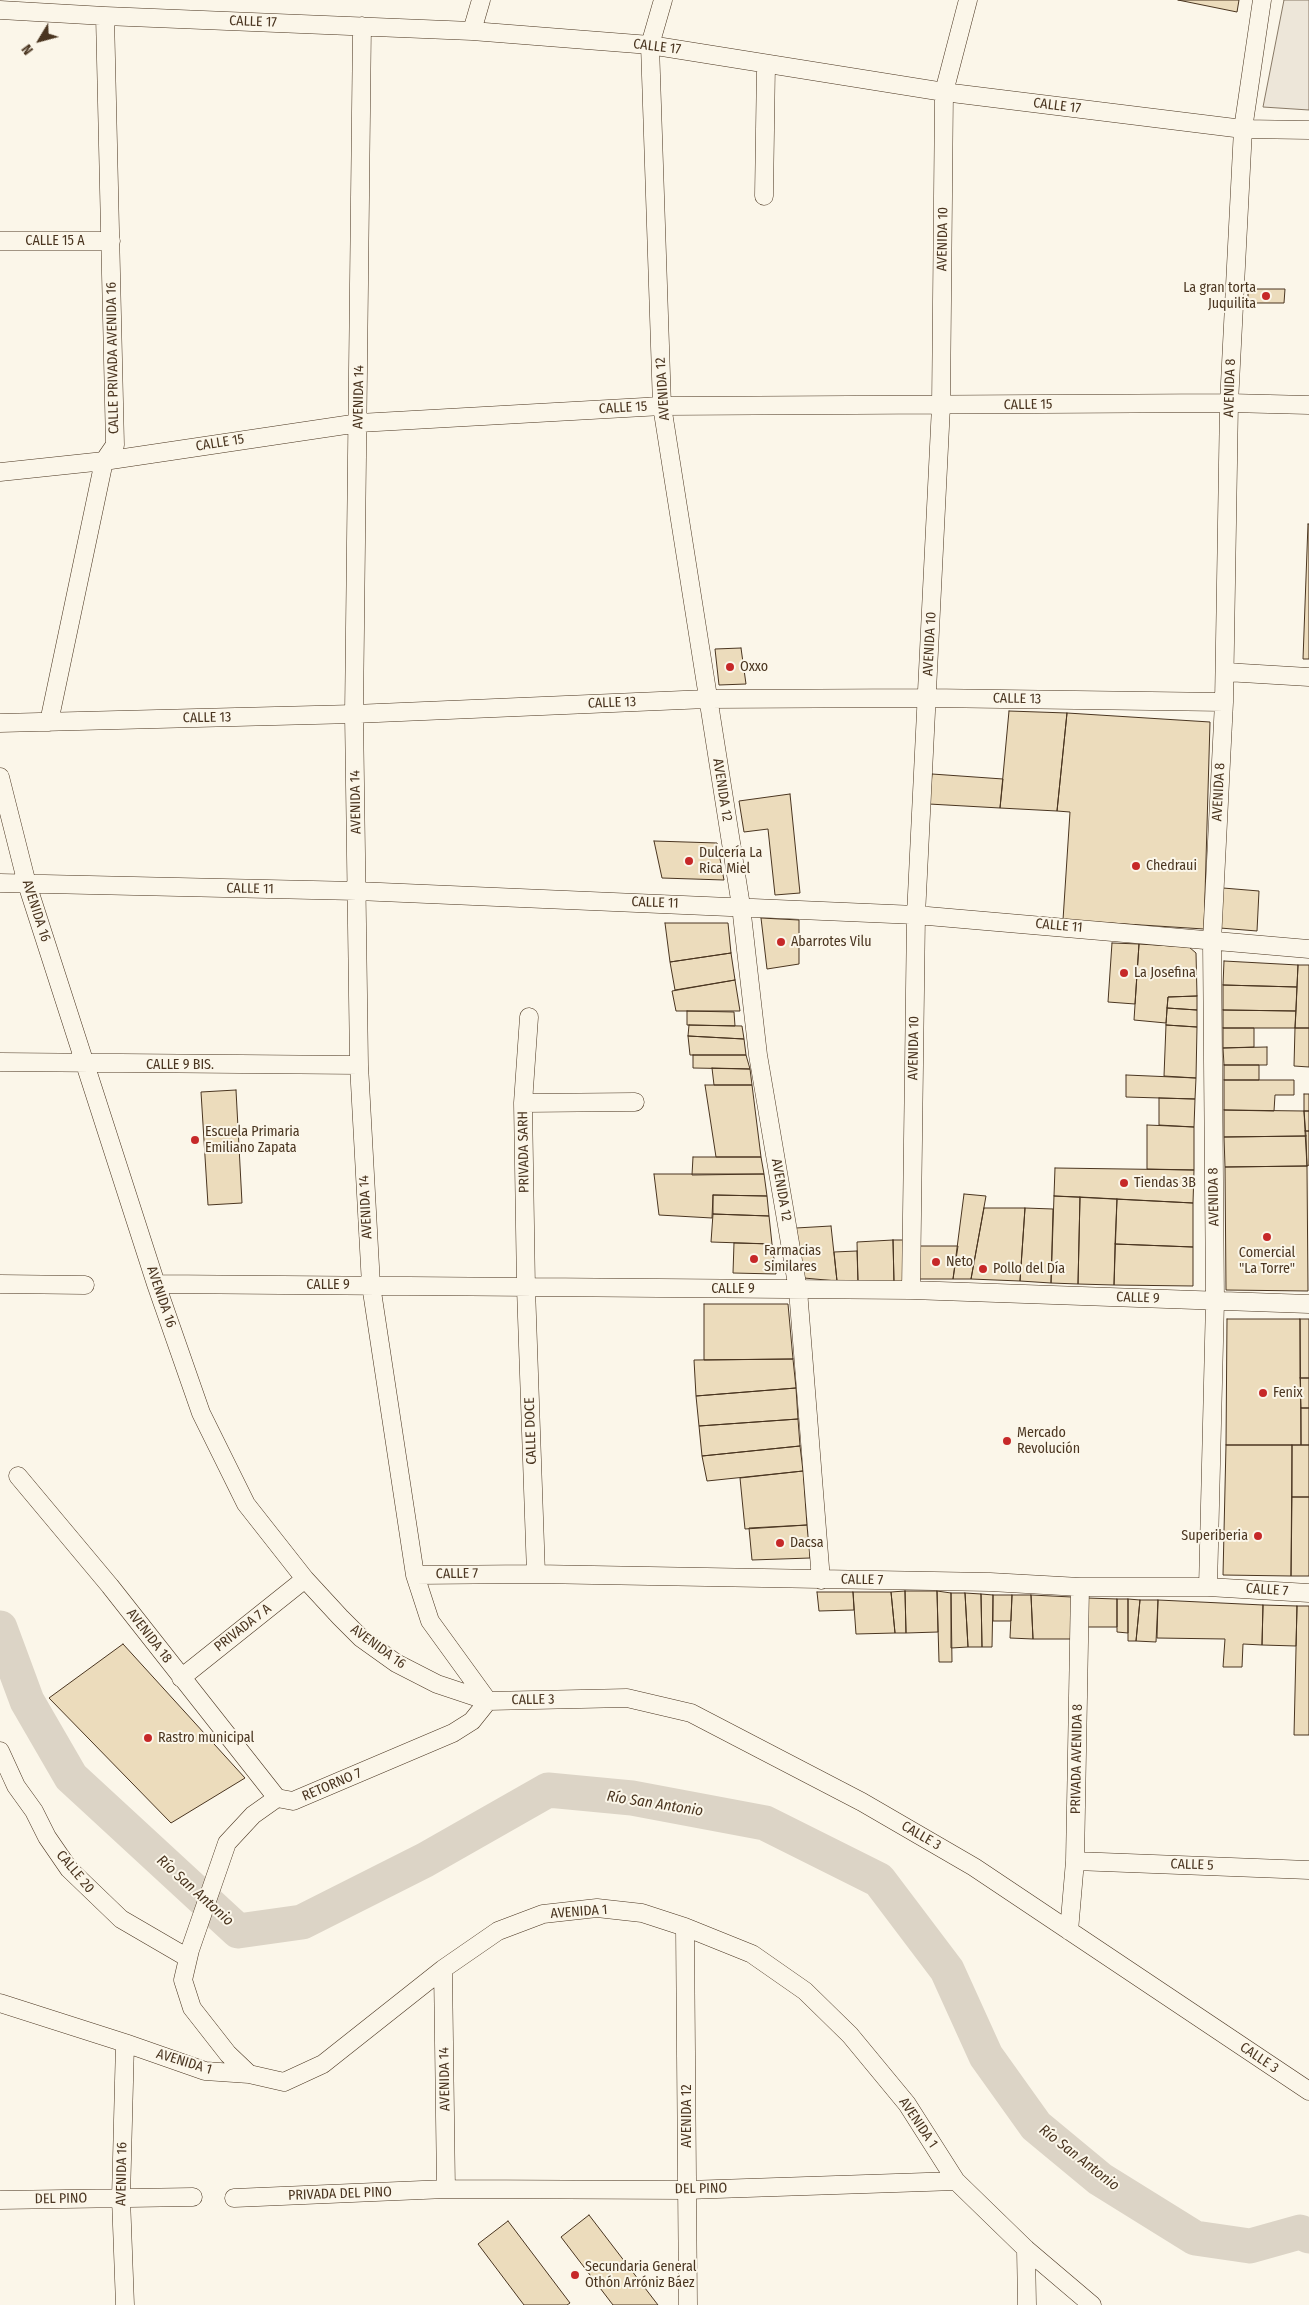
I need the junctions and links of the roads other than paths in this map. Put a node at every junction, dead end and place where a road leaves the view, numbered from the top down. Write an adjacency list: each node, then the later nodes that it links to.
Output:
1 (481, 0): 8 (street)
2 (663, 0): 9 (street, AVENIDA 12)
3 (968, 0): 11 (street, AVENIDA 10)
4 (1262, 0): 12 (street, AVENIDA 8)
5 (0, 10): 6 (street, CALLE 17)
6 (104, 16): 7 (street, CALLE 17); 16 (street, CALLE PRIVADA AVENIDA 16)
7 (362, 26): 8 (street, CALLE 17); 21 (street, AVENIDA 14)
8 (472, 31): 9 (street, CALLE 17)
9 (650, 45): 10 (street, CALLE 17); 19 (street, AVENIDA 12)
10 (766, 64): 11 (street, CALLE 17); 14 (street)
11 (944, 92): 12 (street, CALLE 17); 20 (street, AVENIDA 10)
12 (1244, 129): 13 (street, CALLE 17); 17 (street, AVENIDA 8)
13 (1309, 130)
14 (764, 196)
15 (0, 240): 16 (street, CALLE 15 A)
16 (111, 240): 22 (street, CALLE PRIVADA AVENIDA 16)
17 (1229, 403): 18 (street, CALLE 15); 20 (street, CALLE 15); 24 (street, AVENIDA 8)
18 (1309, 405)
19 (662, 406): 20 (street, CALLE 15); 21 (street, CALLE 15); 27 (street, AVENIDA 12)
20 (941, 406): 26 (street, AVENIDA 10)
21 (359, 422): 22 (street, CALLE 15); 29 (street, AVENIDA 14)
22 (104, 461): 23 (street, CALLE 15); 30 (street, CALLE PRIVADA AVENIDA 16)
23 (0, 472)
24 (1225, 672): 25 (street); 28 (street, AVENIDA 8)
25 (1309, 677)
26 (928, 698): 27 (street, CALLE 13); 28 (street, CALLE 13); 37 (street, AVENIDA 10)
27 (707, 699): 29 (street, CALLE 13); 36 (street, AVENIDA 12)
28 (1224, 702): 38 (street, AVENIDA 8)
29 (354, 714): 30 (street, CALLE 13); 35 (street, AVENIDA 14)
30 (49, 722): 31 (street, CALLE 13)
31 (0, 723)
32 (0, 777): 34 (street, AVENIDA 16)
33 (0, 883): 34 (street, CALLE 11)
34 (27, 884): 35 (street, CALLE 11); 42 (street, AVENIDA 16)
35 (357, 891): 36 (street, CALLE 11); 43 (street, AVENIDA 14)
36 (741, 906): 37 (street, CALLE 11); 51 (street, AVENIDA 12)
37 (916, 915): 38 (street, CALLE 11); 52 (street, AVENIDA 10)
38 (1212, 941): 39 (street, CALLE 11); 53 (street, AVENIDA 8)
39 (1309, 949)
40 (528, 1016): 45 (street, PRIVADA SARH)
41 (0, 1062): 42 (street, CALLE 9 BIS.)
42 (86, 1064): 43 (street, CALLE 9 BIS.); 48 (street, AVENIDA 16)
43 (359, 1065): 49 (street, AVENIDA 14)
44 (635, 1102): 45 (street)
45 (524, 1103): 50 (street, PRIVADA SARH)
46 (0, 1284): 47 (street)
47 (85, 1284)
48 (156, 1284): 49 (street, CALLE 9); 58 (street, AVENIDA 16)
49 (370, 1285): 50 (street, CALLE 9); 57 (street, AVENIDA 14)
50 (526, 1288): 51 (street, CALLE 9); 56 (street, CALLE DOCE)
51 (798, 1290): 52 (street, CALLE 9); 59 (street, AVENIDA 12)
52 (912, 1290): 53 (street, CALLE 9)
53 (1215, 1301): 54 (street, CALLE 9); 60 (street, AVENIDA 8)
54 (1309, 1304)
55 (18, 1476): 63 (street, AVENIDA 18)
56 (536, 1574): 57 (street, CALLE 7); 59 (street, CALLE 7)
57 (416, 1575): 64 (street)
58 (305, 1579): 63 (street, PRIVADA 7 A); 64 (street, AVENIDA 16)
59 (821, 1580): 61 (street, CALLE 7)
60 (1208, 1586): 61 (street, CALLE 7); 62 (street, CALLE 7)
61 (1080, 1587): 67 (street, PRIVADA AVENIDA 8)
62 (1309, 1593)
63 (181, 1678): 66 (street, AVENIDA 18)
64 (488, 1701): 66 (street, RETORNO 7); 70 (street, CALLE 3)
65 (0, 1751): 71 (street, CALLE 20)
66 (277, 1798): 71 (street)
67 (1074, 1861): 68 (street, CALLE 5); 70 (street, PRIVADA AVENIDA 8)
68 (1309, 1870)
69 (685, 1926): 72 (street, AVENIDA 1); 77 (street, AVENIDA 1); 79 (street, AVENIDA 12)
70 (1069, 1931): 76 (street, CALLE 3)
71 (189, 1954): 75 (street)
72 (443, 1969): 75 (street, AVENIDA 1); 78 (street, AVENIDA 14)
73 (0, 2003): 74 (street, AVENIDA 1)
74 (125, 2043): 75 (street, AVENIDA 1); 81 (street, AVENIDA 16)
75 (248, 2074)
76 (1309, 2091)
77 (956, 2181): 79 (street, DEL PINO); 84 (street, AVENIDA 1)
78 (446, 2189): 79 (street, DEL PINO); 82 (street, PRIVADA DEL PINO)
79 (687, 2190): 86 (street, AVENIDA 12)
80 (193, 2197): 81 (street, DEL PINO)
81 (121, 2198): 83 (street, DEL PINO); 85 (street, AVENIDA 16)
82 (234, 2198)
83 (0, 2200)
84 (1026, 2249): 87 (street); 88 (street, AVENIDA 1)
85 (125, 2305)
86 (688, 2305)
87 (1027, 2305)
88 (1092, 2305)

